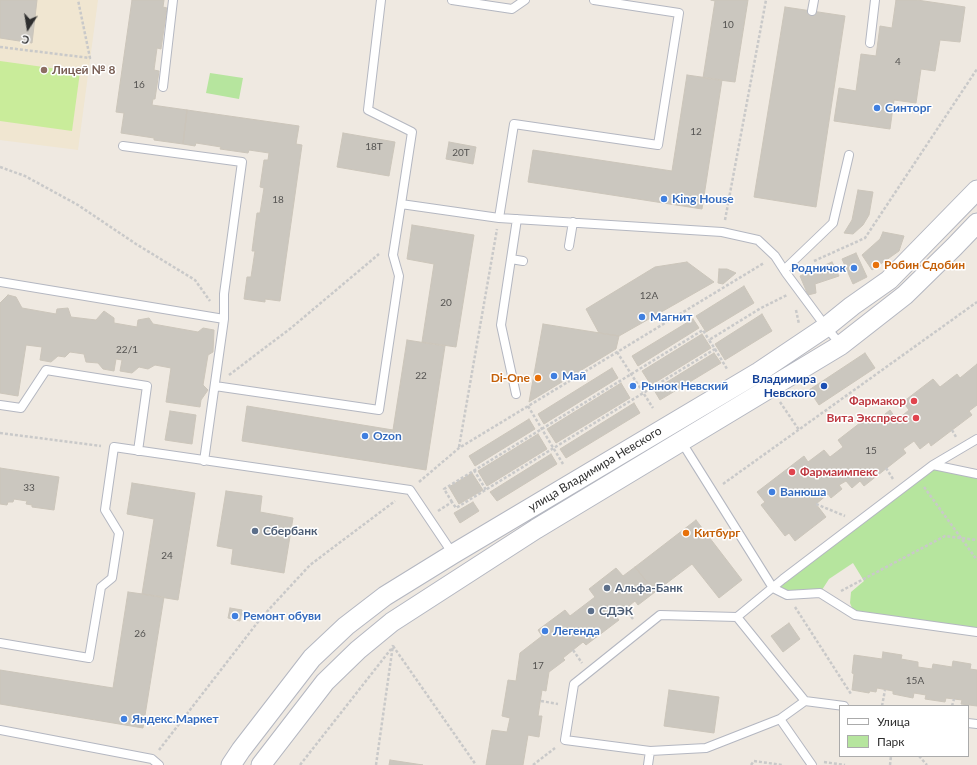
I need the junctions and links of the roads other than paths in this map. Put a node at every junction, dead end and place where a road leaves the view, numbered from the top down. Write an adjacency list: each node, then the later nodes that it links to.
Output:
1 (173, 0): 11 (lane)
2 (381, 0): 15 (lane)
3 (452, 0): 4 (lane)
4 (525, 0)
5 (594, 0): 8 (lane)
6 (814, 0): 9 (lane)
7 (875, 0): 10 (lane)
8 (619, 2): 16 (lane)
9 (812, 11)
10 (870, 43)
11 (162, 87)
12 (123, 146): 25 (lane)
13 (849, 155): 23 (lane)
14 (977, 190): 26 (street, улица Владимира Невского)
15 (401, 204): 16 (lane); 28 (lane)
16 (499, 218): 17 (lane)
17 (517, 219): 18 (lane); 21 (lane)
18 (573, 222): 20 (lane); 23 (lane)
19 (977, 223): 27 (street, улица Владимира Невского)
20 (569, 246)
21 (511, 259): 22 (lane); 29 (lane)
22 (523, 261)
23 (785, 271): 26 (lane)
24 (0, 282): 25 (lane)
25 (224, 318): 28 (lane)
26 (826, 327): 27 (lane); 37 (street, улица Владимира Невского)
27 (841, 345): 32 (street, улица Владимира Невского)
28 (215, 386): 34 (lane)
29 (516, 394)
30 (0, 405): 33 (lane)
31 (977, 439): 35 (lane)
32 (681, 442): 38 (lane); 50 (street, улица Владимира Невского)
33 (138, 451): 34 (lane); 41 (lane)
34 (204, 460): 37 (lane)
35 (933, 465): 36 (lane); 38 (lane)
36 (977, 474)
37 (453, 554): 49 (street, улица Владимира Невского)
38 (772, 588): 39 (lane); 40 (lane)
39 (737, 617): 42 (lane); 46 (lane)
40 (977, 632)
41 (0, 643)
42 (805, 701): 43 (lane); 44 (lane)
43 (839, 705)
44 (780, 719): 46 (lane); 47 (lane)
45 (0, 730): 48 (lane)
46 (650, 751): 51 (lane)
47 (811, 762)
48 (159, 765)
49 (231, 765)
50 (261, 765)
51 (648, 765)

